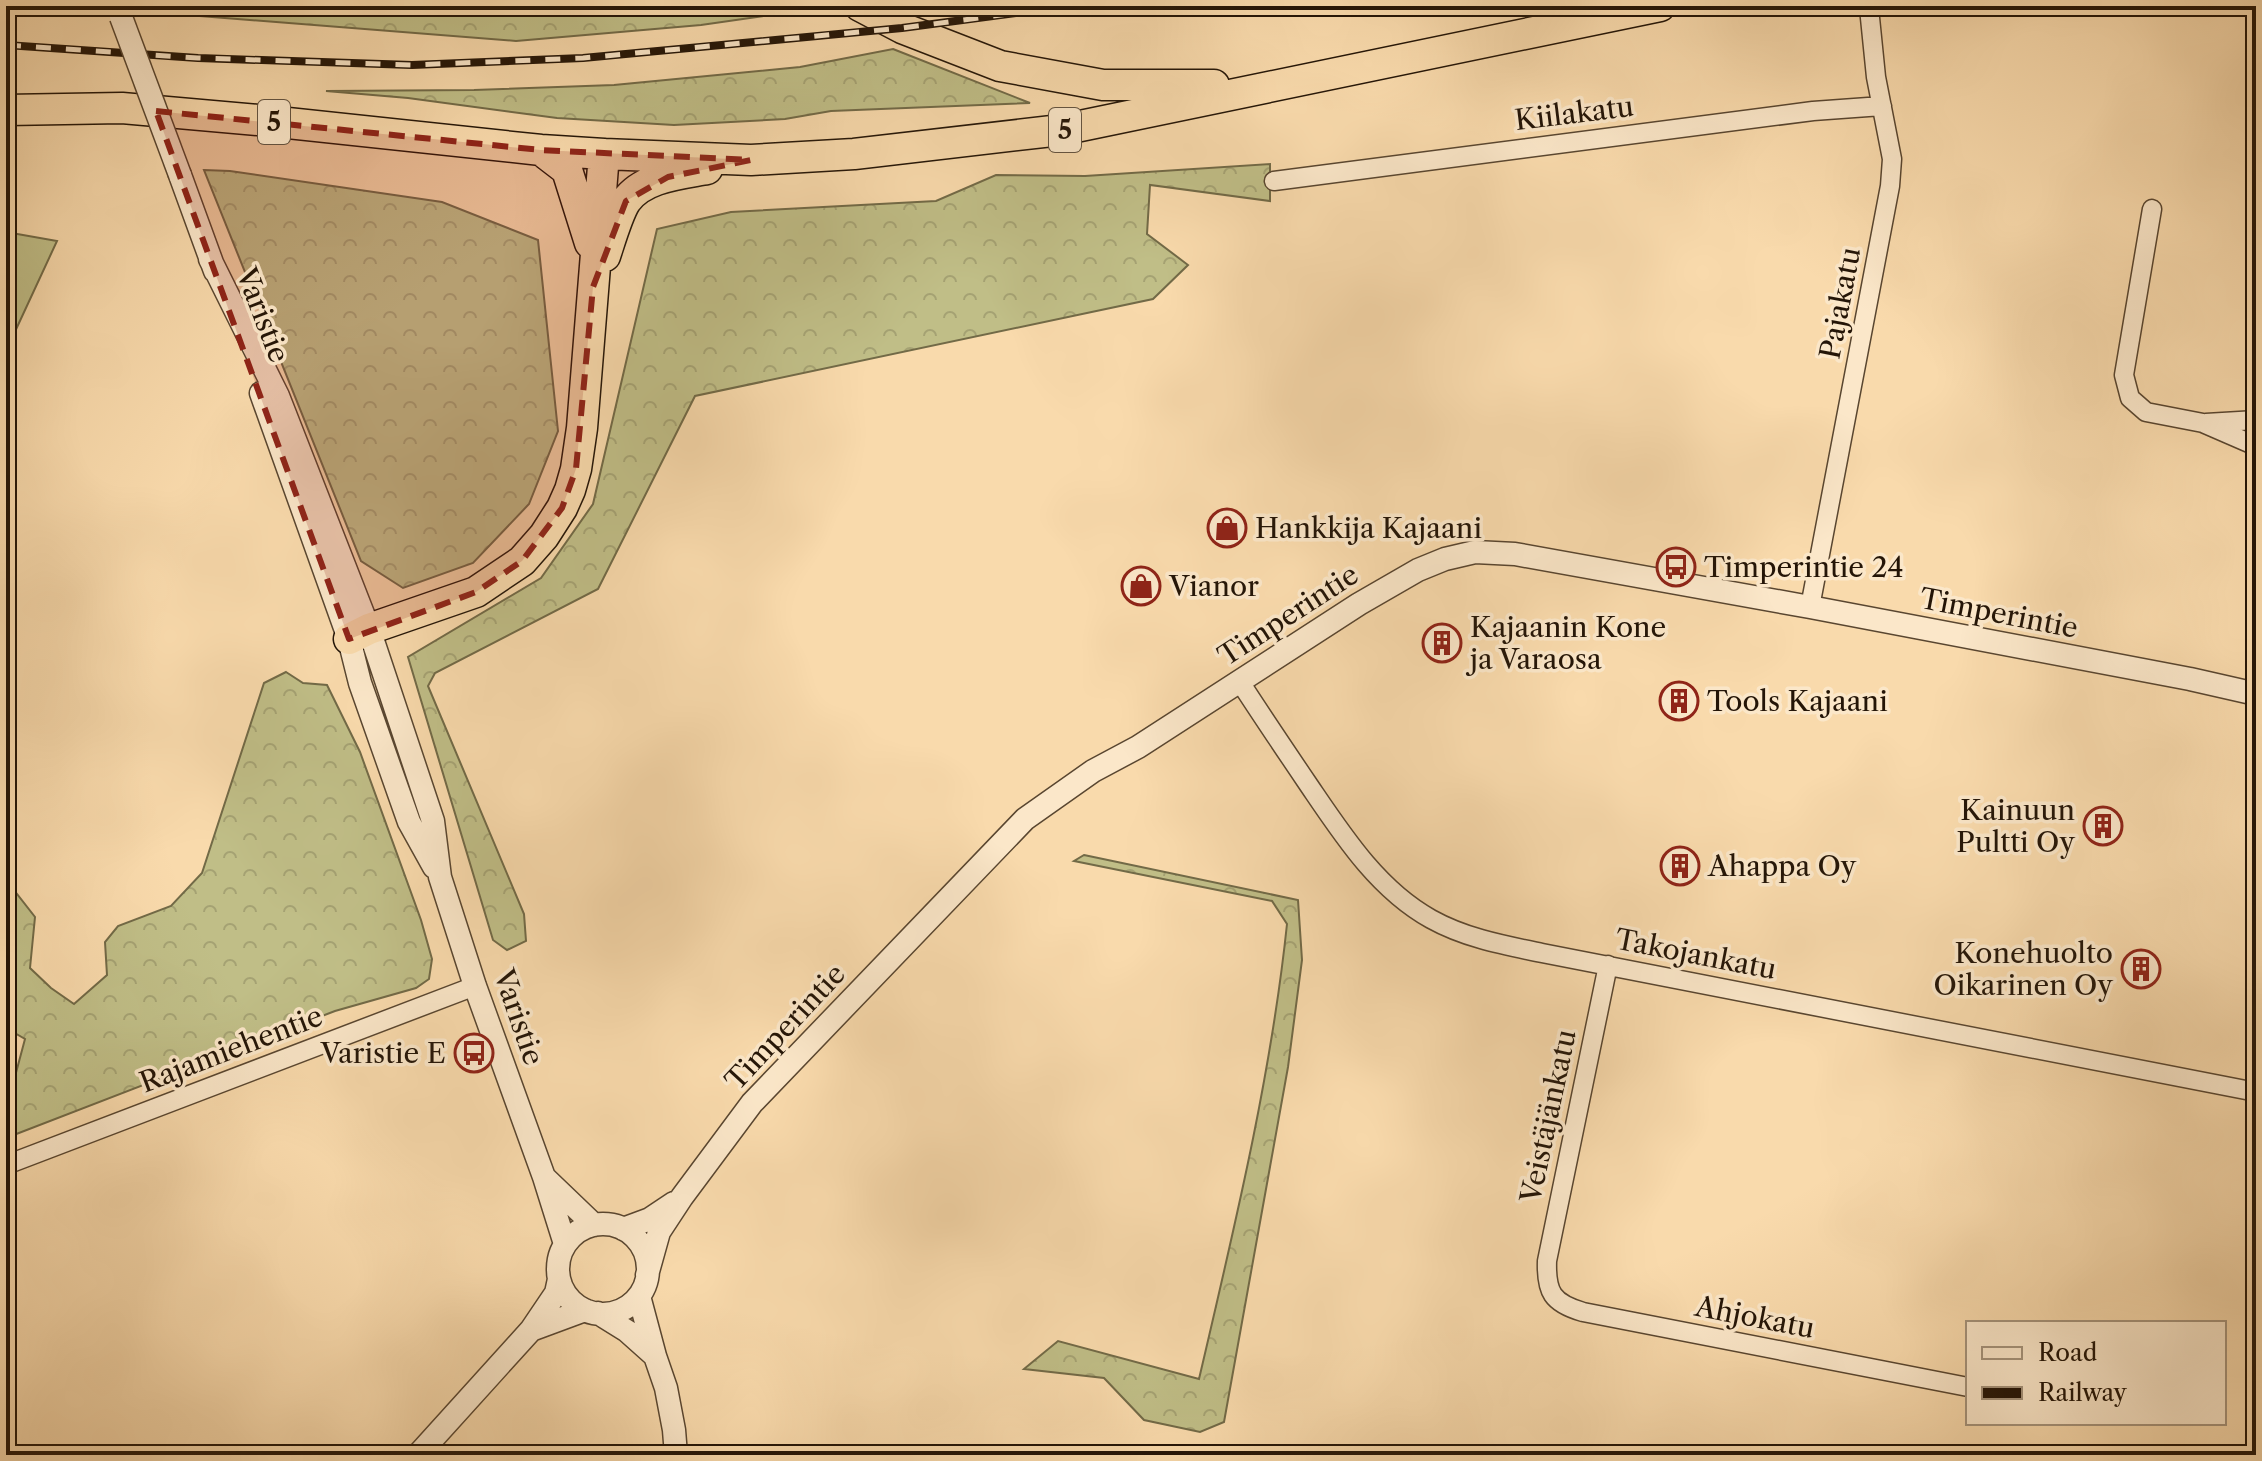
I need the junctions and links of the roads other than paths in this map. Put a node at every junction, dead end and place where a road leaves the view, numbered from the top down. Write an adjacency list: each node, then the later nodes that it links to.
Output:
1 (860, 6): 5 (highway)
2 (1660, 6): 5 (highway, 5)
3 (1869, 8): 6 (street, Pajakatu)
4 (118, 12): 18 (street, Varistie, bridge)
5 (1272, 85): 10 (highway, 5)
6 (1882, 106): 11 (street, Kiilakatu); 17 (street, Pajakatu)
7 (6, 110): 8 (highway, 5)
8 (541, 150): 9 (highway, 5); 13 (highway)
9 (604, 154): 10 (highway, 5); 13 (highway)
10 (751, 160): 13 (highway)
11 (1274, 181)
12 (2152, 209): 15 (street)
13 (594, 272): 18 (highway)
14 (2256, 420): 15 (street)
15 (2203, 423): 16 (street)
16 (2256, 446)
17 (1810, 607): 19 (street, Timperintie); 20 (street, Timperintie)
18 (359, 634): 22 (street, Varistie)
19 (1240, 682): 21 (street, Takojankatu); 26 (street, Timperintie)
20 (2256, 694)
21 (1608, 965): 23 (street, Takojankatu); 31 (street, Veistäjänkatu)
22 (475, 986): 24 (street, Rajamiehentie); 25 (street, Varistie)
23 (2256, 1092)
24 (6, 1165)
25 (544, 1177): 27 (street); 29 (street, Varistie)
26 (682, 1197): 28 (street, Timperintie); 32 (street, Timperintie)
27 (594, 1225): 28 (street); 29 (street)
28 (623, 1229): 32 (street)
29 (565, 1244): 30 (street)
30 (559, 1279): 33 (street); 34 (street)
31 (1547, 1279): 36 (street, Ahjokatu)
32 (643, 1285): 33 (street); 35 (street)
33 (591, 1312): 34 (street); 35 (street)
34 (531, 1330): 37 (street)
35 (655, 1356): 38 (street)
36 (1966, 1387)
37 (418, 1455)
38 (676, 1455)

